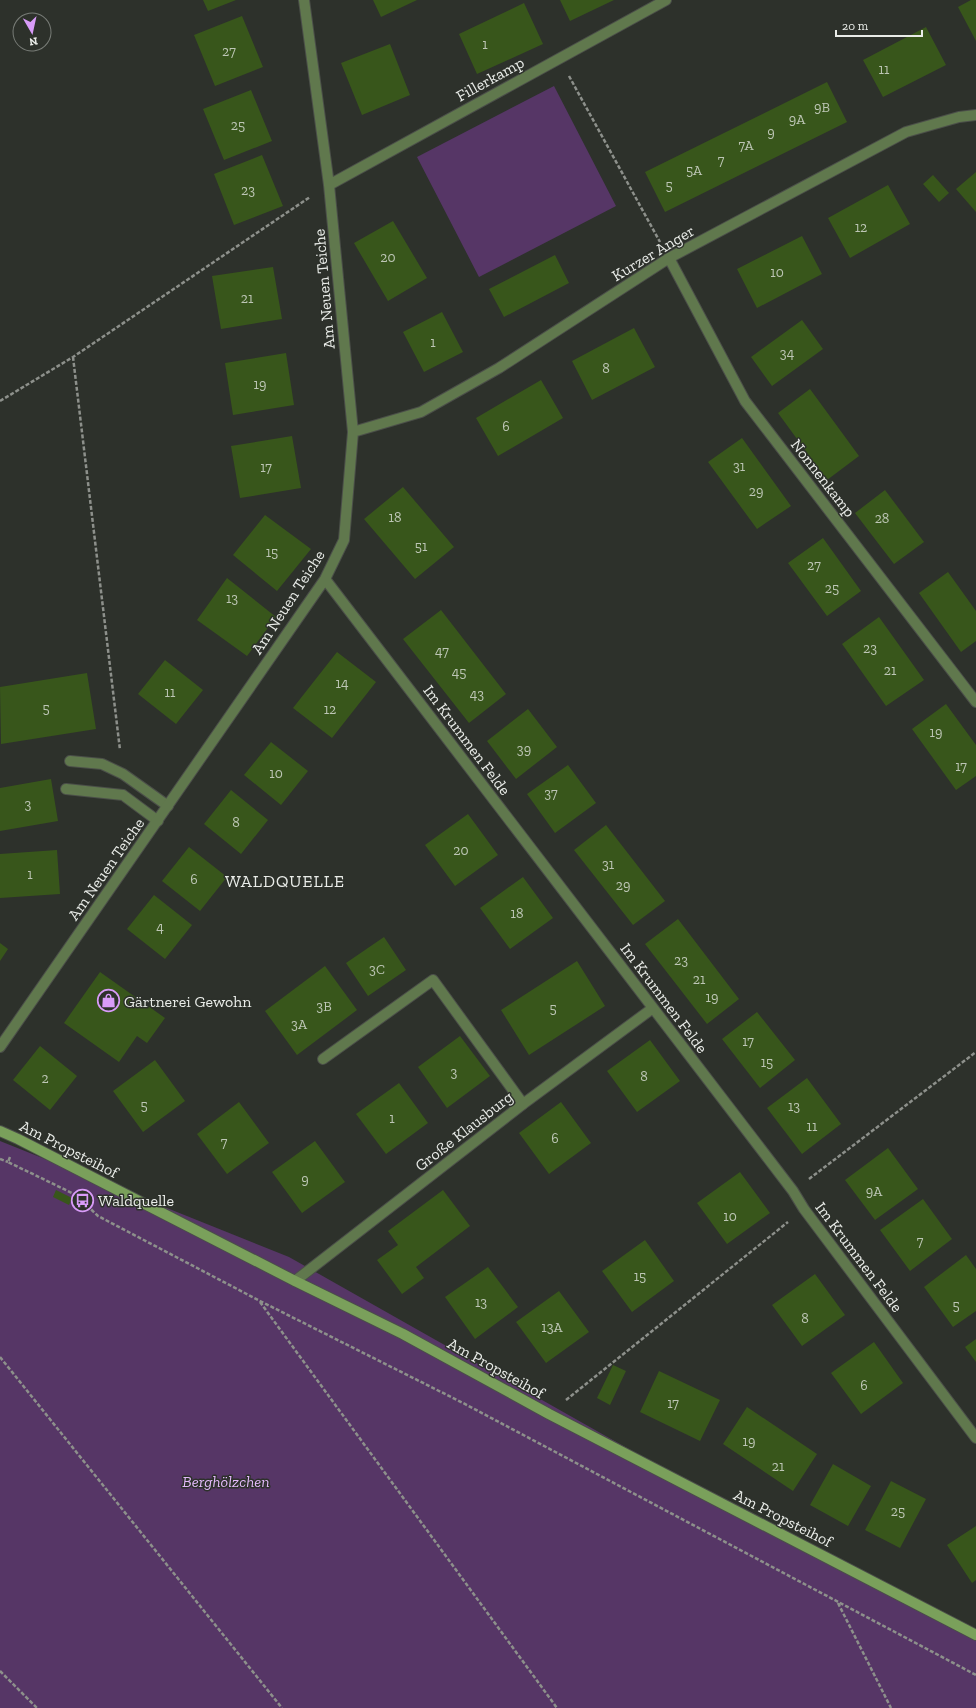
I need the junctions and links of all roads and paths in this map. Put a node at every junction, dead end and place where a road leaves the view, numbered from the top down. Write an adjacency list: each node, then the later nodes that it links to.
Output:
1 (304, 0): 5 (street, Am Neuen Teiche)
2 (666, 0): 3 (street, Fillerkamp)
3 (559, 58): 5 (street, Fillerkamp); 6 (path)
4 (976, 115): 6 (street, Kurzer Anger)
5 (329, 184): 7 (path); 9 (street, Am Neuen Teiche)
6 (669, 258): 9 (street, Kurzer Anger); 11 (street, Nonnenkamp)
7 (72, 357): 8 (path); 13 (path)
8 (0, 401)
9 (353, 432): 10 (street, Am Neuen Teiche)
10 (325, 579): 15 (street, Am Neuen Teiche); 17 (street, Im Krummen Felde)
11 (976, 702)
12 (70, 761): 13 (street)
13 (123, 774): 15 (street)
14 (66, 789): 16 (street)
15 (168, 806): 16 (street, Am Neuen Teiche)
16 (158, 821): 18 (street, Am Neuen Teiche)
17 (653, 1008): 21 (street, Große Klausburg); 26 (street, Im Krummen Felde)
18 (0, 1047)
19 (976, 1052): 26 (path)
20 (323, 1059): 21 (street)
21 (523, 1104): 28 (street, Große Klausburg)
22 (0, 1132): 23 (street, Am Propsteihof)
23 (18, 1139): 25 (path); 28 (street, Am Propsteihof)
24 (0, 1159): 25 (path)
25 (8, 1162): 29 (path)
26 (793, 1191): 27 (street, Im Krummen Felde)
27 (804, 1209): 31 (path); 32 (street, Im Krummen Felde)
28 (295, 1281): 31 (street, Am Propsteihof)
29 (260, 1301): 33 (path); 39 (path)
30 (0, 1357): 38 (path)
31 (549, 1414): 34 (street, Am Propsteihof)
32 (976, 1438)
33 (838, 1603): 36 (path); 40 (path)
34 (976, 1635)
35 (0, 1671): 37 (path)
36 (976, 1675)
37 (37, 1708)
38 (282, 1708)
39 (557, 1708)
40 (891, 1708)

